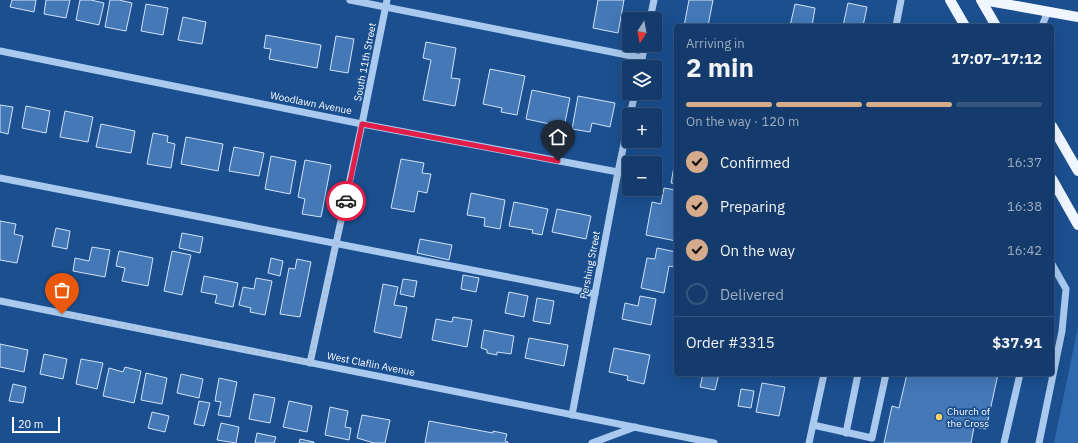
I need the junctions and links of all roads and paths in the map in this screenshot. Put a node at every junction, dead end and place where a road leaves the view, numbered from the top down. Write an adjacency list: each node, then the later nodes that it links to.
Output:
1 (350, 0): 6 (street)
2 (654, 0): 8 (street)
3 (901, 0): 10 (street)
4 (950, 0): 11 (main road)
5 (982, 0): 7 (main road); 12 (main road)
6 (387, 3): 16 (street); 17 (street, South 11th Street)
7 (1048, 11): 9 (main road); 13 (street)
8 (651, 12)
9 (1078, 17)
10 (896, 24)
11 (964, 24)
12 (995, 24)
13 (1043, 24)
14 (0, 51): 17 (street, Woodlawn Avenue)
15 (643, 52): 16 (street)
16 (642, 58)
17 (362, 124): 21 (street, Woodlawn Avenue); 25 (street, South 11th Street)
18 (1054, 129): 20 (main road)
19 (623, 148): 21 (street, Pershing Street)
20 (1078, 171)
21 (618, 172): 27 (street, Pershing Street)
22 (0, 178): 25 (street)
23 (1054, 183): 24 (main road)
24 (1078, 225)
25 (336, 243): 27 (street); 31 (street, South 11th Street)
26 (1054, 268): 29 (street)
27 (595, 294): 37 (street, Pershing Street)
28 (0, 301): 31 (street, West Claflin Avenue)
29 (1056, 345): 30 (street)
30 (1054, 357)
31 (310, 362): 37 (street, West Claflin Avenue)
32 (824, 376): 38 (street)
33 (858, 376): 40 (street)
34 (886, 376): 40 (street)
35 (1020, 376): 44 (street)
36 (1051, 376): 45 (street)
37 (572, 415): 39 (street, West Claflin Avenue)
38 (813, 425): 40 (street); 43 (street)
39 (635, 427): 41 (street); 42 (street, West Claflin Avenue)
40 (846, 433)
41 (592, 443)
42 (714, 443)
43 (809, 443)
44 (1004, 443)
45 (1039, 443)

